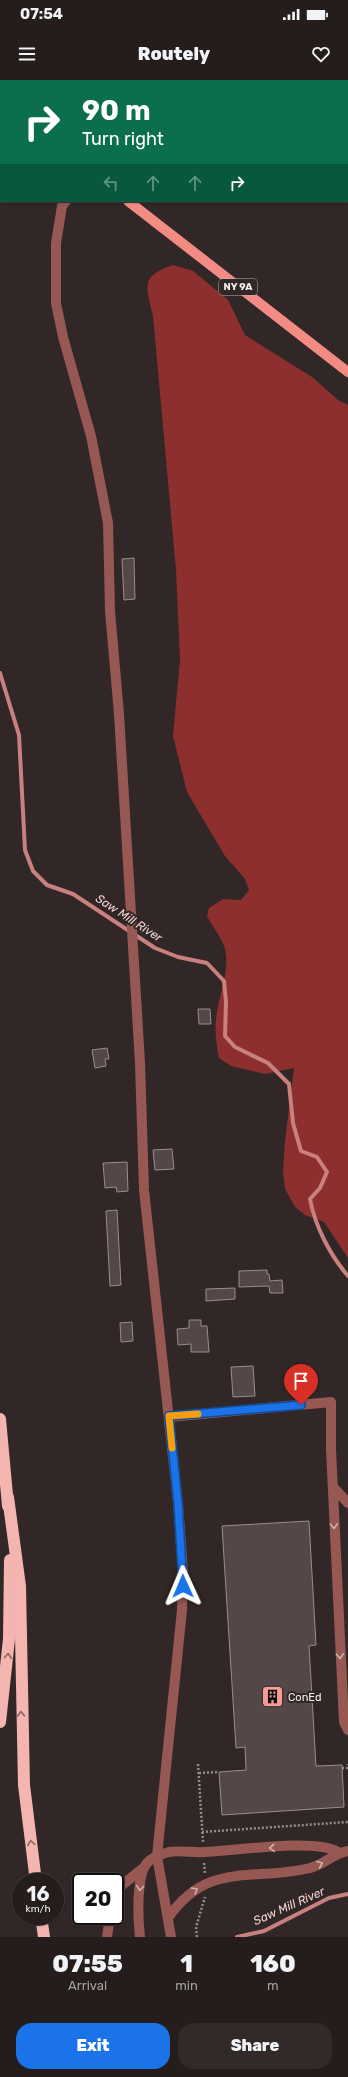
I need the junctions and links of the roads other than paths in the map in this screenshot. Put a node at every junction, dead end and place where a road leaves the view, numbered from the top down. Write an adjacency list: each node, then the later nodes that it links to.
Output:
1 (65, 202): 4 (lane)
2 (129, 202): 3 (main road, NY 9A)
3 (348, 372)
4 (169, 1416): 6 (lane); 12 (lane)
5 (0, 1419): 7 (highway)
6 (333, 1487): 8 (lane); 10 (lane, one-way to 10)
7 (8, 1497): 9 (highway, one-way to 7); 14 (highway, one-way to 7)
8 (348, 1504)
9 (0, 1722)
10 (348, 1730)
11 (343, 1852): 12 (lane, one-way to 12); 16 (lane, one-way to 11)
12 (157, 1856): 13 (lane); 16 (lane)
13 (142, 1869): 15 (lane); 21 (lane, one-way to 21)
14 (35, 1873)
15 (124, 1884)
16 (168, 1918): 22 (lane)
17 (42, 1925): 19 (highway)
18 (109, 1925): 20 (lane)
19 (44, 1937)
20 (107, 1937)
21 (140, 1937)
22 (171, 1937)

